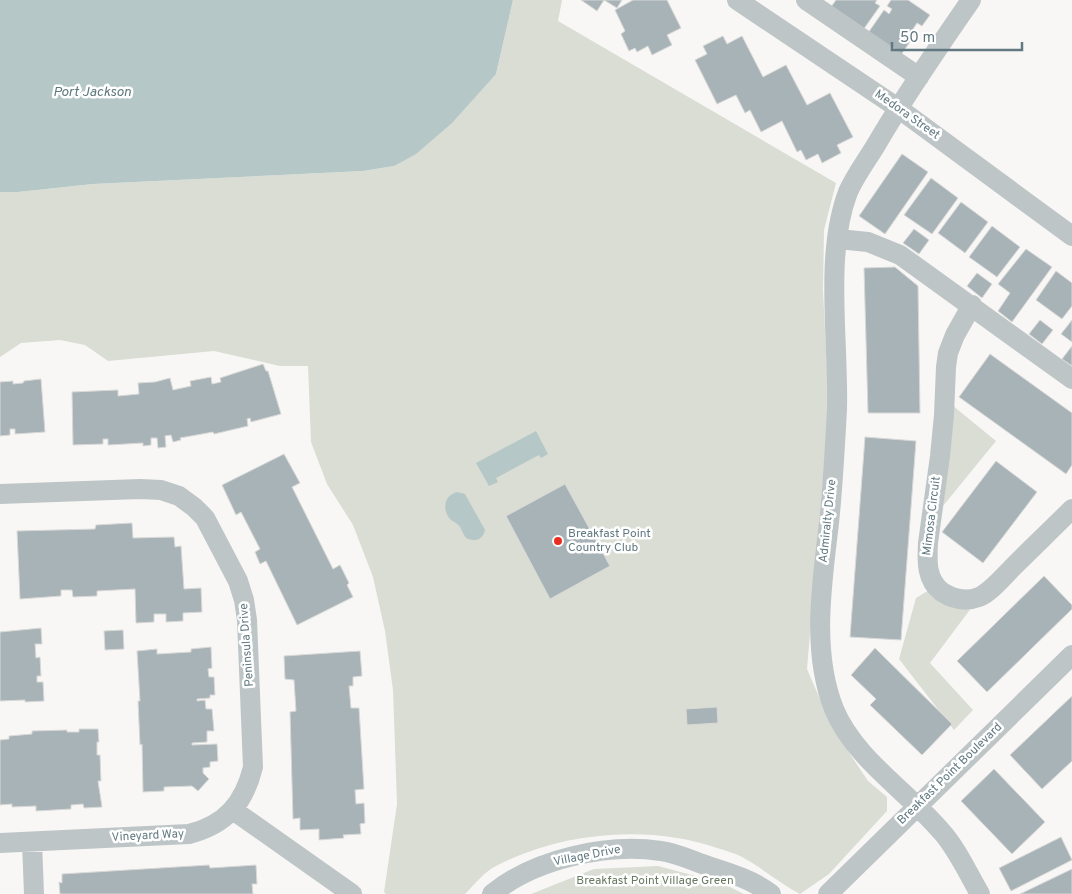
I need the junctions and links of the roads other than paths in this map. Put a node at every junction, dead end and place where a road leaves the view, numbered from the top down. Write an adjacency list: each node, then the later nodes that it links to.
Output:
1 (737, 0): 5 (street, Medora Street)
2 (806, 0): 4 (street)
3 (970, 0): 4 (street, Admiralty Drive)
4 (919, 77): 5 (street, Admiralty Drive)
5 (898, 108): 6 (street, Medora Street); 7 (street, Admiralty Drive)
6 (1072, 236)
7 (838, 239): 8 (street); 13 (street, Admiralty Drive)
8 (972, 305): 9 (street); 11 (street, Mimosa Circuit)
9 (1072, 379)
10 (0, 494): 14 (street, Peninsula Drive)
11 (1072, 509)
12 (1072, 655): 13 (street, Breakfast Point Boulevard)
13 (918, 806): 21 (street, Breakfast Point Boulevard); 22 (street, Admiralty Drive)
14 (233, 810): 15 (street, Vineyard Way); 18 (street)
15 (32, 842): 16 (street, Vineyard Way); 17 (street)
16 (0, 843)
17 (34, 894)
18 (352, 894)
19 (492, 894): 20 (street, Village Drive)
20 (771, 894)
21 (828, 894)
22 (980, 894)

